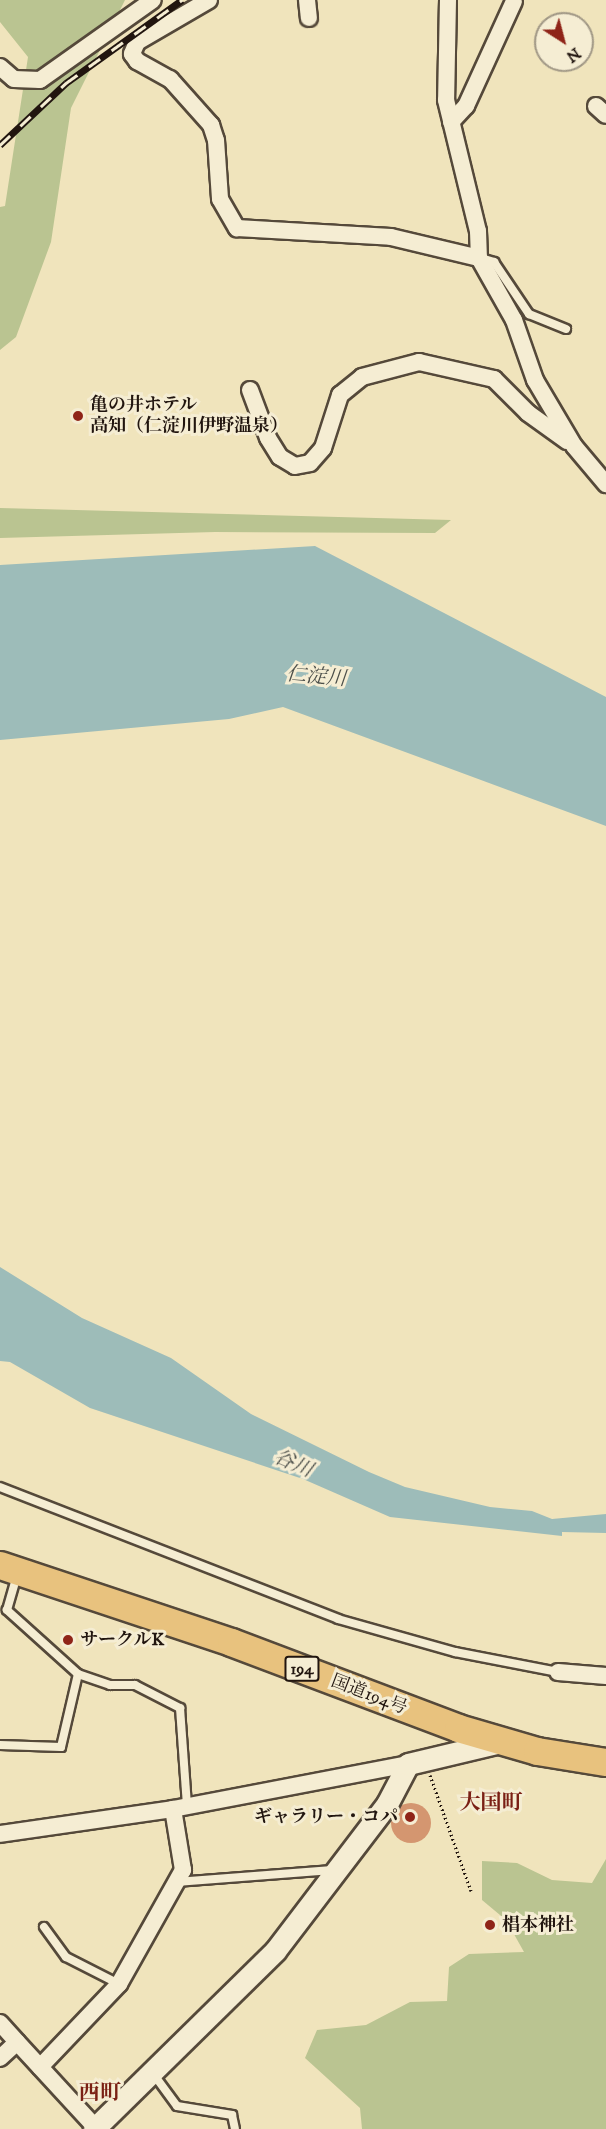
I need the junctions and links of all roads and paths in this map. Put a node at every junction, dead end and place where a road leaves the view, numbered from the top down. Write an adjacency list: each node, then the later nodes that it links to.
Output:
1 (153, 0): 7 (street)
2 (209, 0): 9 (street)
3 (307, 0): 6 (street)
4 (448, 0): 8 (street)
5 (514, 1): 8 (street)
6 (309, 18)
7 (0, 67)
8 (451, 122): 9 (street)
9 (479, 258): 10 (lane); 12 (street)
10 (566, 329)
11 (250, 390): 12 (street)
12 (574, 446): 13 (street)
13 (606, 484)
14 (0, 1487): 16 (lane)
15 (9, 1568): 17 (lane); 19 (highway, 国道194号 / 194)
16 (558, 1672): 18 (street)
17 (78, 1674): 20 (lane); 23 (lane)
18 (606, 1676)
19 (500, 1742): 21 (street); 22 (highway, 国道194号 / 194)
20 (0, 1745)
21 (417, 1761): 23 (street); 25 (street); 27 (path)
22 (606, 1762)
23 (180, 1808): 24 (street); 26 (street)
24 (0, 1834)
25 (336, 1870): 26 (lane); 34 (street)
26 (177, 1882): 29 (street)
27 (471, 1891)
28 (44, 1927): 29 (lane)
29 (119, 1984): 33 (street)
30 (0, 2023): 31 (street)
31 (17, 2042): 32 (street); 33 (street)
32 (0, 2058)
33 (40, 2067): 35 (street)
34 (152, 2072): 35 (street); 36 (lane)
35 (95, 2128)
36 (236, 2129)

